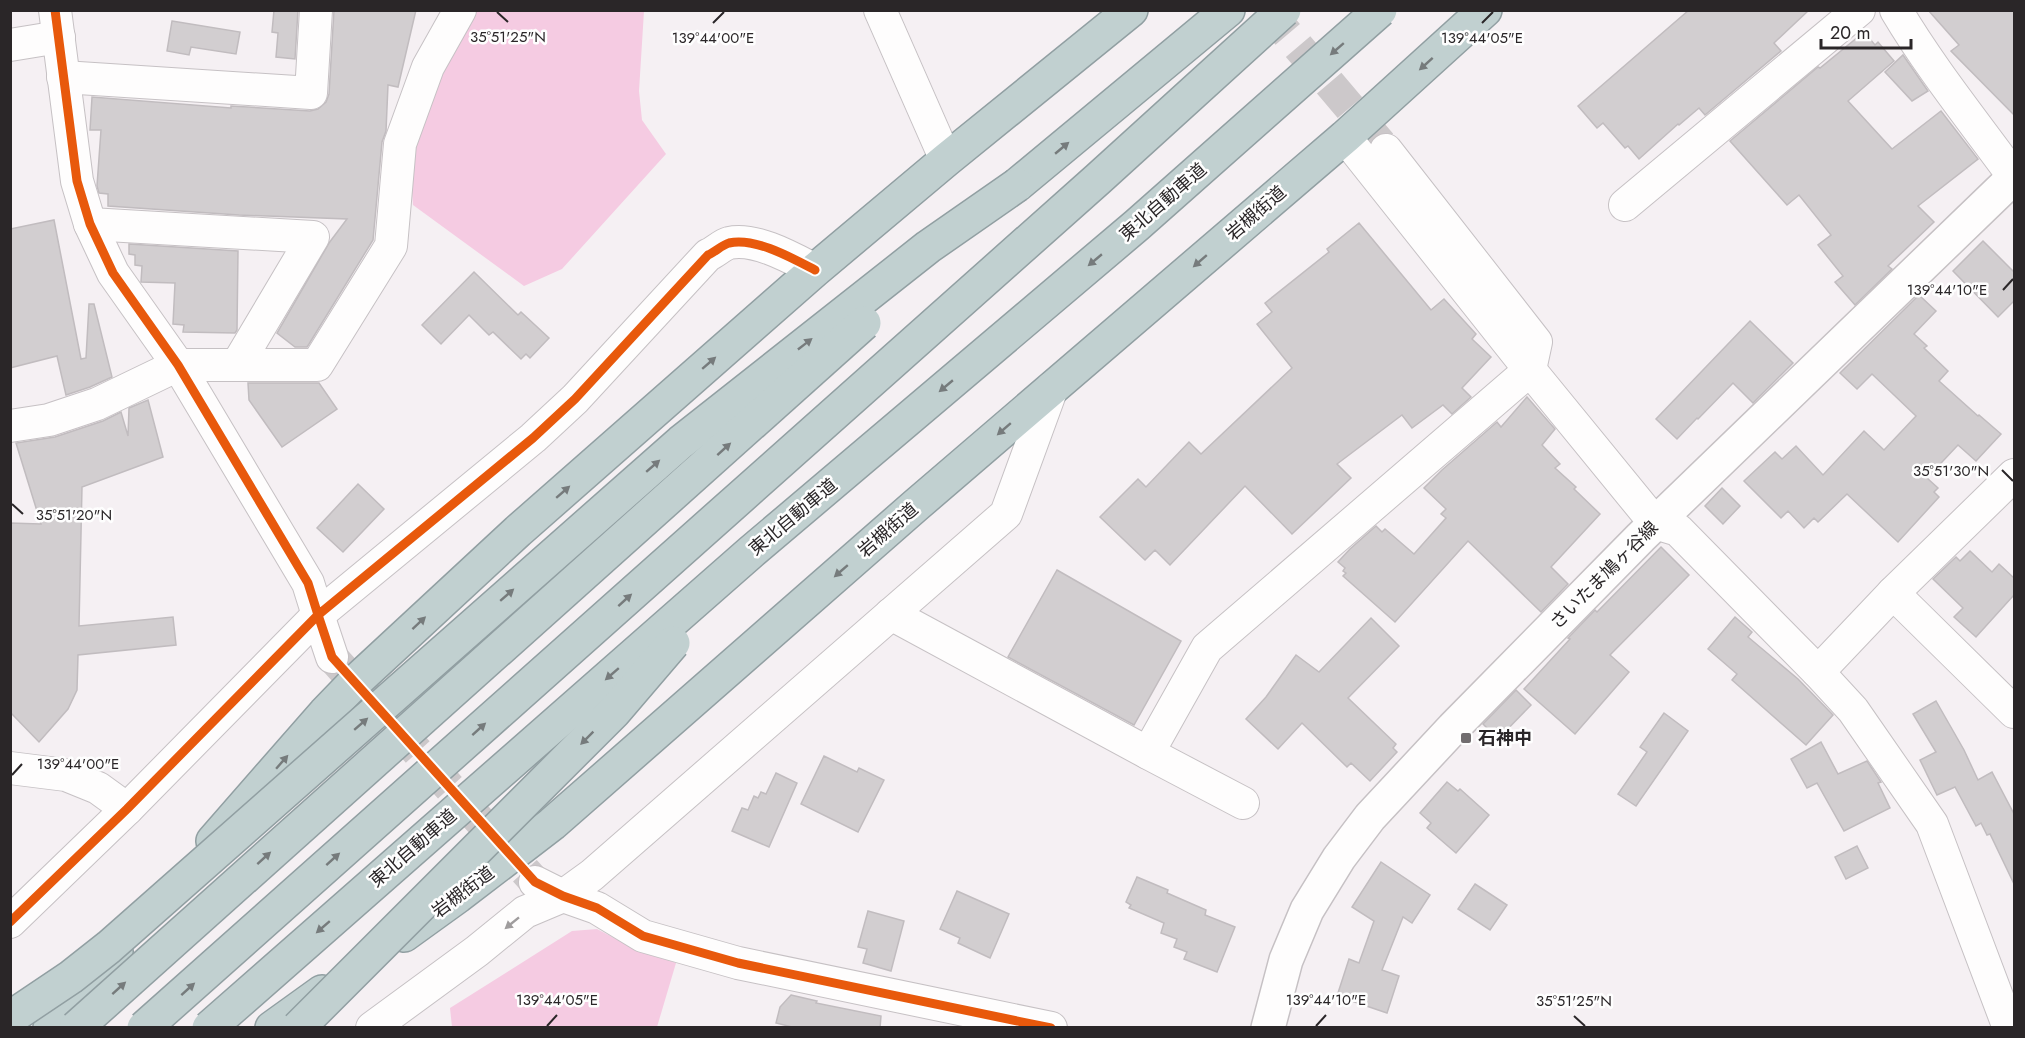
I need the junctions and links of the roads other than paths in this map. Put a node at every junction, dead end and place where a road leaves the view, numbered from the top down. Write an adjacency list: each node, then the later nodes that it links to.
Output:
1 (316, 10): 13 (street)
2 (460, 10): 23 (street)
3 (880, 10): 16 (street)
4 (1131, 10): 16 (highway)
5 (1228, 10): 18 (highway, one-way to 5)
6 (1284, 10): 45 (highway, one-way to 6, bridge)
7 (1380, 10): 29 (highway, 東北自動車道, one-way to 29, bridge)
8 (1485, 10): 14 (highway, 岩槻街道, one-way to 14)
9 (1859, 10): 19 (street)
10 (1896, 10): 17 (street)
11 (57, 24): 12 (street); 13 (street)
12 (10, 45)
13 (63, 77): 20 (street)
14 (1345, 137): 24 (street); 25 (highway, 岩槻街道, one-way to 25)
15 (1386, 150): 24 (street)
16 (946, 160): 21 (highway)
17 (2014, 177): 28 (main road, さいたま鳩ヶ谷線)
18 (1017, 185): 42 (highway, one-way to 18, bridge); 44 (highway, one-way to 18, bridge)
19 (1625, 205)
20 (90, 224): 22 (street); 23 (street)
21 (815, 270): 32 (street); 43 (highway, one-way to 21)
22 (178, 365): 23 (street); 26 (street); 32 (street)
23 (237, 365)
24 (1530, 370): 28 (street); 36 (street)
25 (1052, 388): 31 (street); 47 (highway, 岩槻街道, one-way to 47)
26 (10, 426)
27 (2014, 475): 30 (street)
28 (1655, 523): 34 (street); 51 (main road, さいたま鳩ヶ谷線)
29 (750, 552): 46 (highway, 東北自動車道, one-way to 46, bridge); 48 (highway, one-way to 48, bridge)
30 (1893, 593): 34 (street); 35 (street)
31 (891, 614): 36 (street); 40 (street)
32 (318, 615): 33 (street); 39 (street)
33 (332, 657)
34 (1818, 672): 52 (street)
35 (2014, 712)
36 (1148, 753): 38 (street)
37 (10, 768): 39 (street)
38 (1243, 802)
39 (127, 809): 41 (street)
40 (549, 889): 49 (street, one-way to 49); 50 (street)
41 (10, 922)
42 (10, 1018)
43 (50, 1028)
44 (76, 1028)
45 (144, 1028)
46 (209, 1028)
47 (272, 1028)
48 (298, 1028)
49 (372, 1028)
50 (1051, 1028)
51 (1268, 1028)
52 (2009, 1028)

